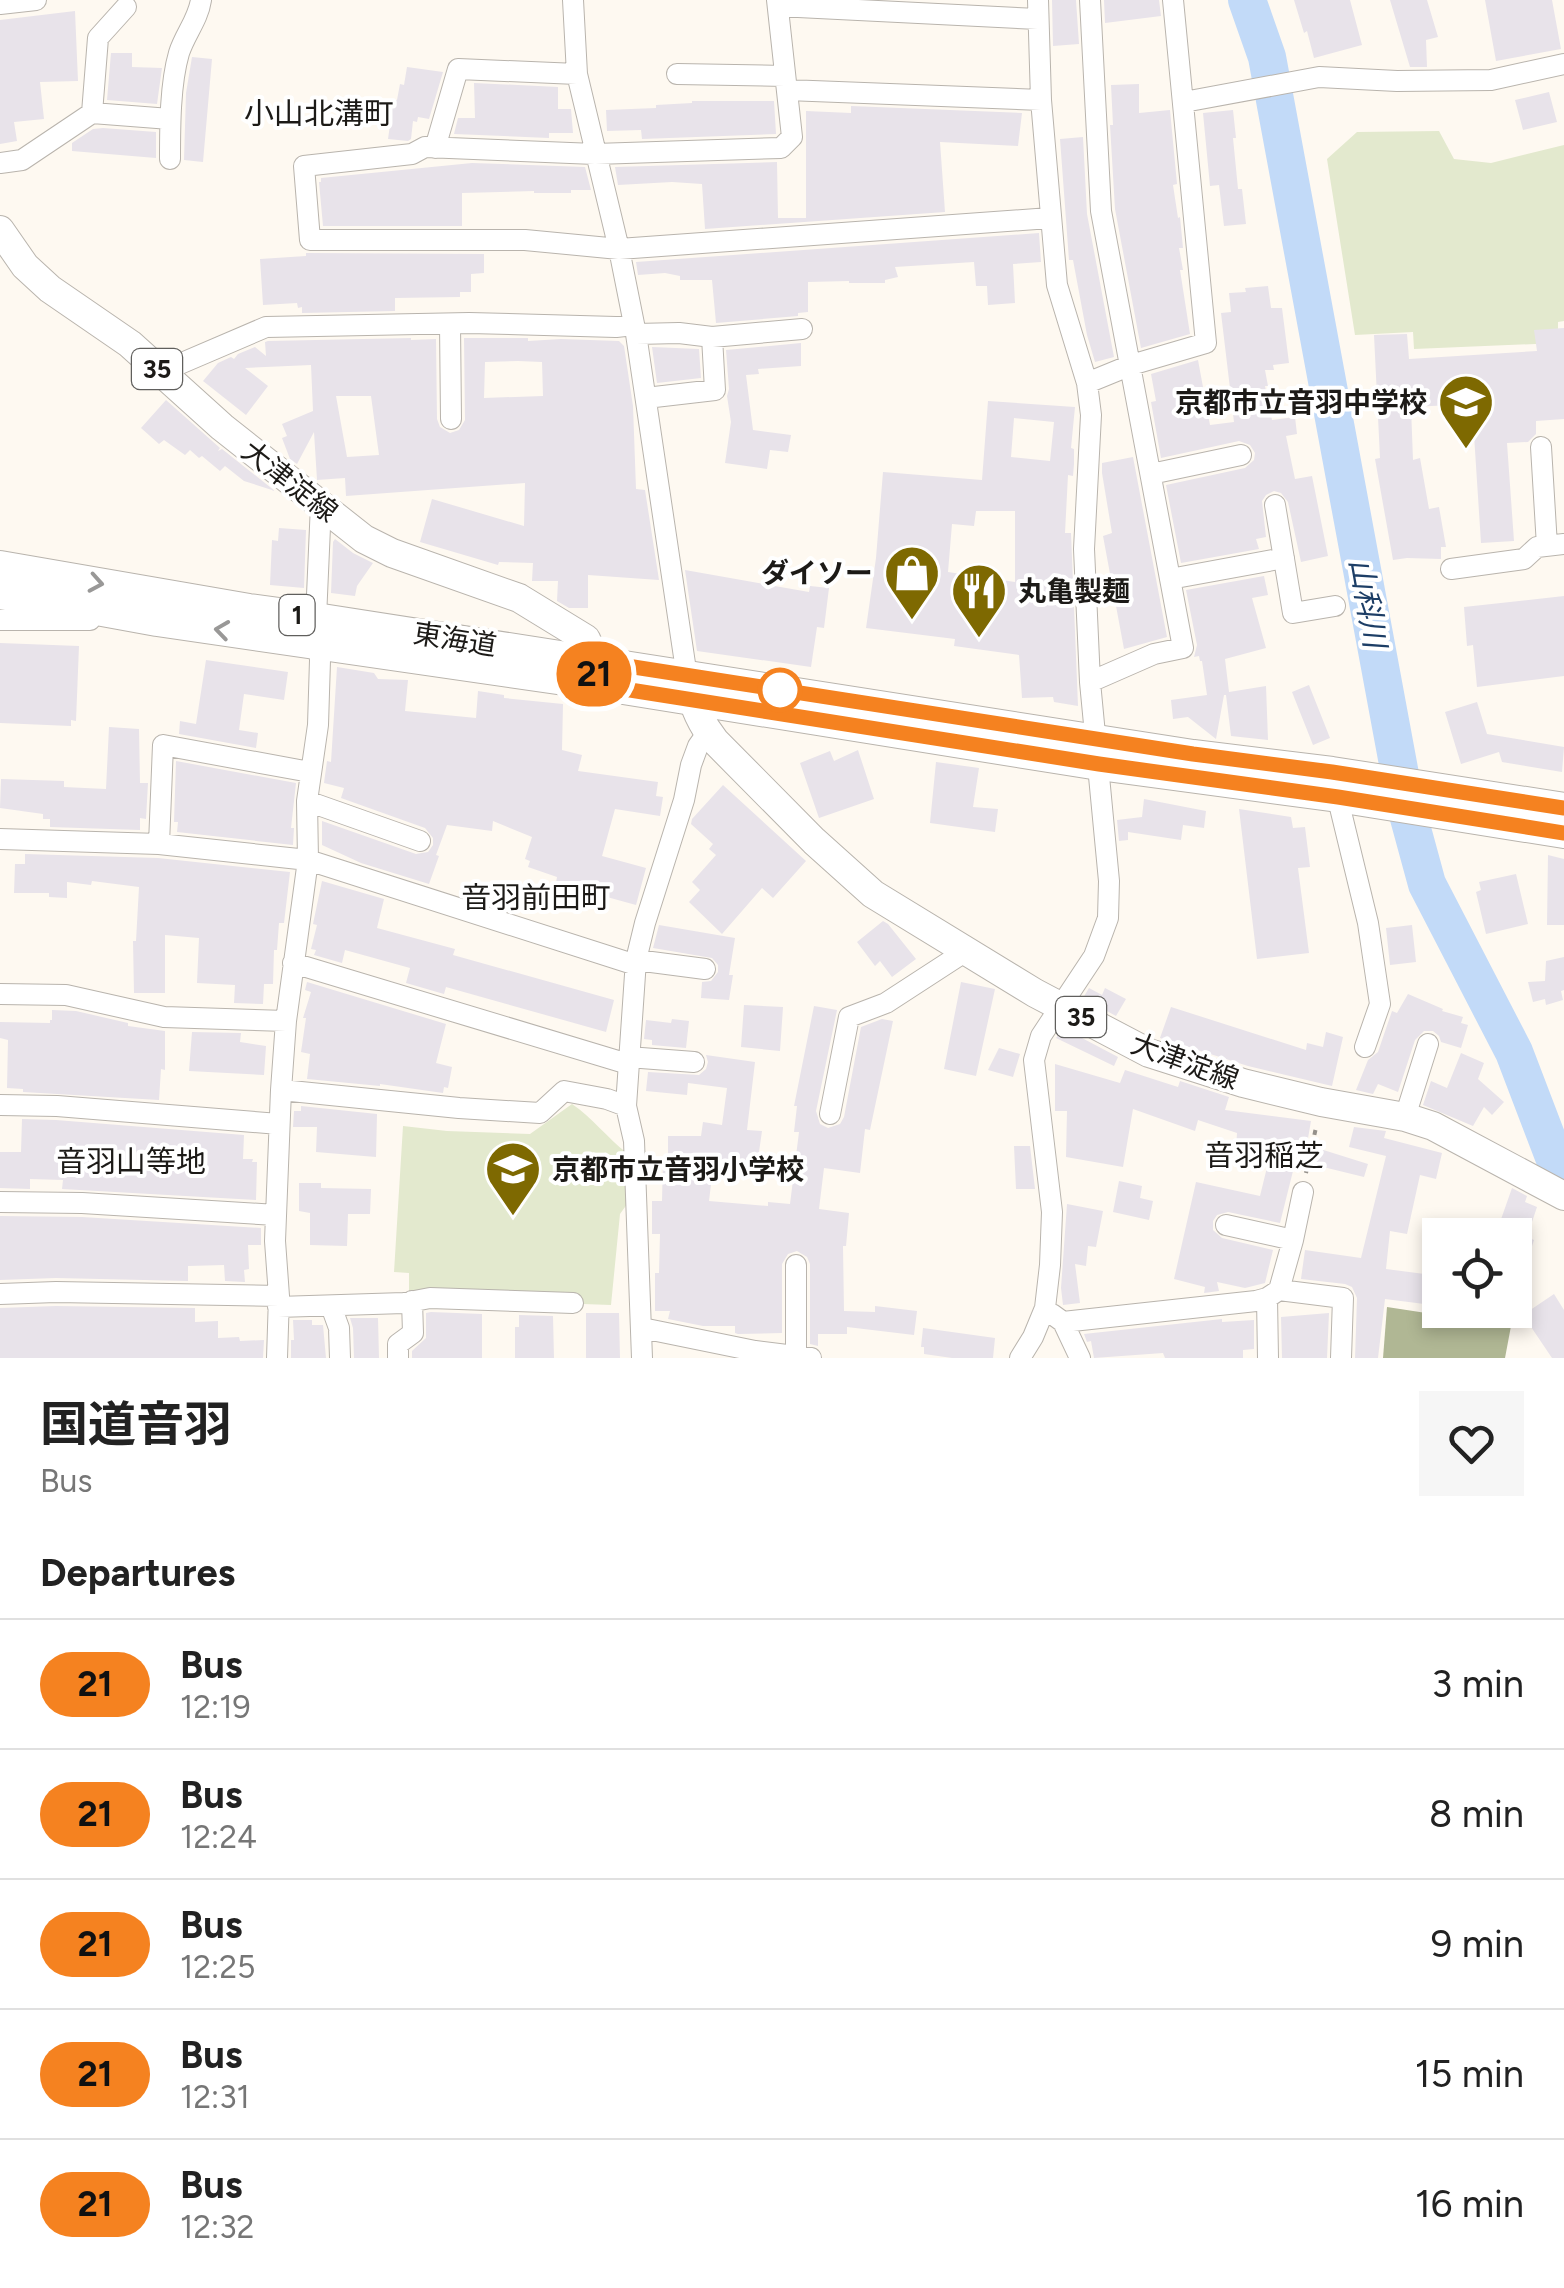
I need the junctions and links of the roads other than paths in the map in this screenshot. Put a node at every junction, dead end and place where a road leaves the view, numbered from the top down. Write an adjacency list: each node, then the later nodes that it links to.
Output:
1 (36, 0): 8 (street)
2 (201, 0): 17 (street)
3 (573, 0): 11 (street)
4 (1090, 0): 29 (street)
5 (1173, 0): 15 (street)
6 (126, 2): 16 (street)
7 (777, 3): 9 (street); 13 (street)
8 (0, 4)
9 (1038, 10): 14 (street)
10 (1564, 64): 15 (street)
11 (577, 74): 18 (street); 19 (street)
12 (677, 74): 13 (street)
13 (786, 83): 14 (street); 19 (street)
14 (1041, 100): 22 (street)
15 (1184, 102): 29 (street)
16 (92, 113): 17 (street); 21 (street)
17 (170, 119): 20 (street)
18 (436, 148): 19 (street); 24 (street)
19 (595, 154): 24 (street)
20 (170, 159)
21 (0, 163)
22 (1050, 218): 24 (street); 31 (street)
23 (0, 230): 30 (main road, 大津淀線 / 35)
24 (619, 249): 27 (street)
25 (450, 324): 27 (street); 30 (street); 33 (street)
26 (802, 329): 28 (street)
27 (635, 330): 28 (street); 32 (street)
28 (712, 336): 32 (street)
29 (1131, 365): 31 (street); 36 (street)
30 (161, 372): 37 (main road, 大津淀線 / 35)
31 (1087, 382): 50 (street)
32 (646, 398): 51 (street)
33 (451, 419)
34 (1541, 447): 39 (street)
35 (1241, 455): 36 (street)
36 (1151, 474): 43 (street)
37 (320, 504): 48 (street); 49 (main road, 大津淀線 / 35)
38 (1275, 505): 40 (street)
39 (1555, 545): 42 (street)
40 (1284, 558): 43 (street); 45 (street)
41 (0, 566): 48 (highway, 東海道 / 1, one-way to 48)
42 (1451, 569)
43 (1170, 578): 50 (street)
44 (0, 594): 47 (highway, 東海道 / 1)
45 (1335, 606)
46 (0, 620): 47 (street)
47 (157, 622): 48 (highway, 東海道 / 1, one-way to 47)
48 (318, 630): 49 (highway, 東海道 / 1); 54 (street)
49 (594, 672): 51 (highway, 東海道 / 1)
50 (1090, 682): 53 (street)
51 (689, 688): 52 (main road, 大津淀線 / 35); 53 (highway, 東海道 / 1)
52 (708, 732): 64 (main road, 大津淀線 / 35); 65 (street)
53 (1098, 752): 55 (highway, 東海道 / 1); 69 (street)
54 (310, 772): 56 (street); 62 (street)
55 (1335, 784): 57 (highway, 東海道 / 1); 72 (street)
56 (307, 800): 61 (street); 63 (street)
57 (1431, 800): 58 (highway, 東海道 / 1); 59 (highway, 東海道 / 1)
58 (1564, 808)
59 (1564, 833)
60 (0, 839): 62 (street)
61 (420, 841)
62 (159, 844): 63 (street)
63 (308, 860): 65 (street); 66 (street)
64 (966, 950): 69 (main road, 大津淀線 / 35); 78 (street)
65 (636, 963): 67 (street); 73 (street)
66 (294, 964): 70 (street); 73 (street)
67 (705, 970)
68 (0, 994): 70 (street)
69 (1061, 1007): 79 (main road, 大津淀線 / 35); 94 (street)
70 (286, 1021): 75 (street)
71 (1428, 1044): 79 (street)
72 (1365, 1048)
73 (628, 1060): 74 (street); 77 (street)
74 (694, 1062)
75 (281, 1090): 77 (street); 80 (street)
76 (0, 1104): 80 (street)
77 (626, 1106): 96 (street)
78 (830, 1114)
79 (1405, 1117): 82 (main road, 大津淀線 / 35)
80 (279, 1124): 84 (street)
81 (1302, 1192): 86 (street)
82 (1564, 1196)
83 (0, 1202): 84 (street)
84 (276, 1215): 90 (street)
85 (1226, 1225): 86 (street)
86 (1293, 1240): 89 (street)
87 (796, 1265): 97 (street)
88 (0, 1294): 90 (street)
89 (1273, 1294): 95 (street); 104 (street); 105 (street)
90 (278, 1301): 93 (street); 98 (street)
91 (412, 1301): 92 (street); 93 (street); 100 (street)
92 (573, 1303)
93 (331, 1306): 99 (street)
94 (1045, 1308): 95 (street); 102 (street)
95 (1062, 1322): 103 (street)
96 (642, 1328): 97 (street); 101 (street)
97 (804, 1357)
98 (277, 1358)
99 (340, 1358)
100 (398, 1358)
101 (642, 1358)
102 (1020, 1358)
103 (1080, 1358)
104 (1268, 1358)
105 (1342, 1358)

